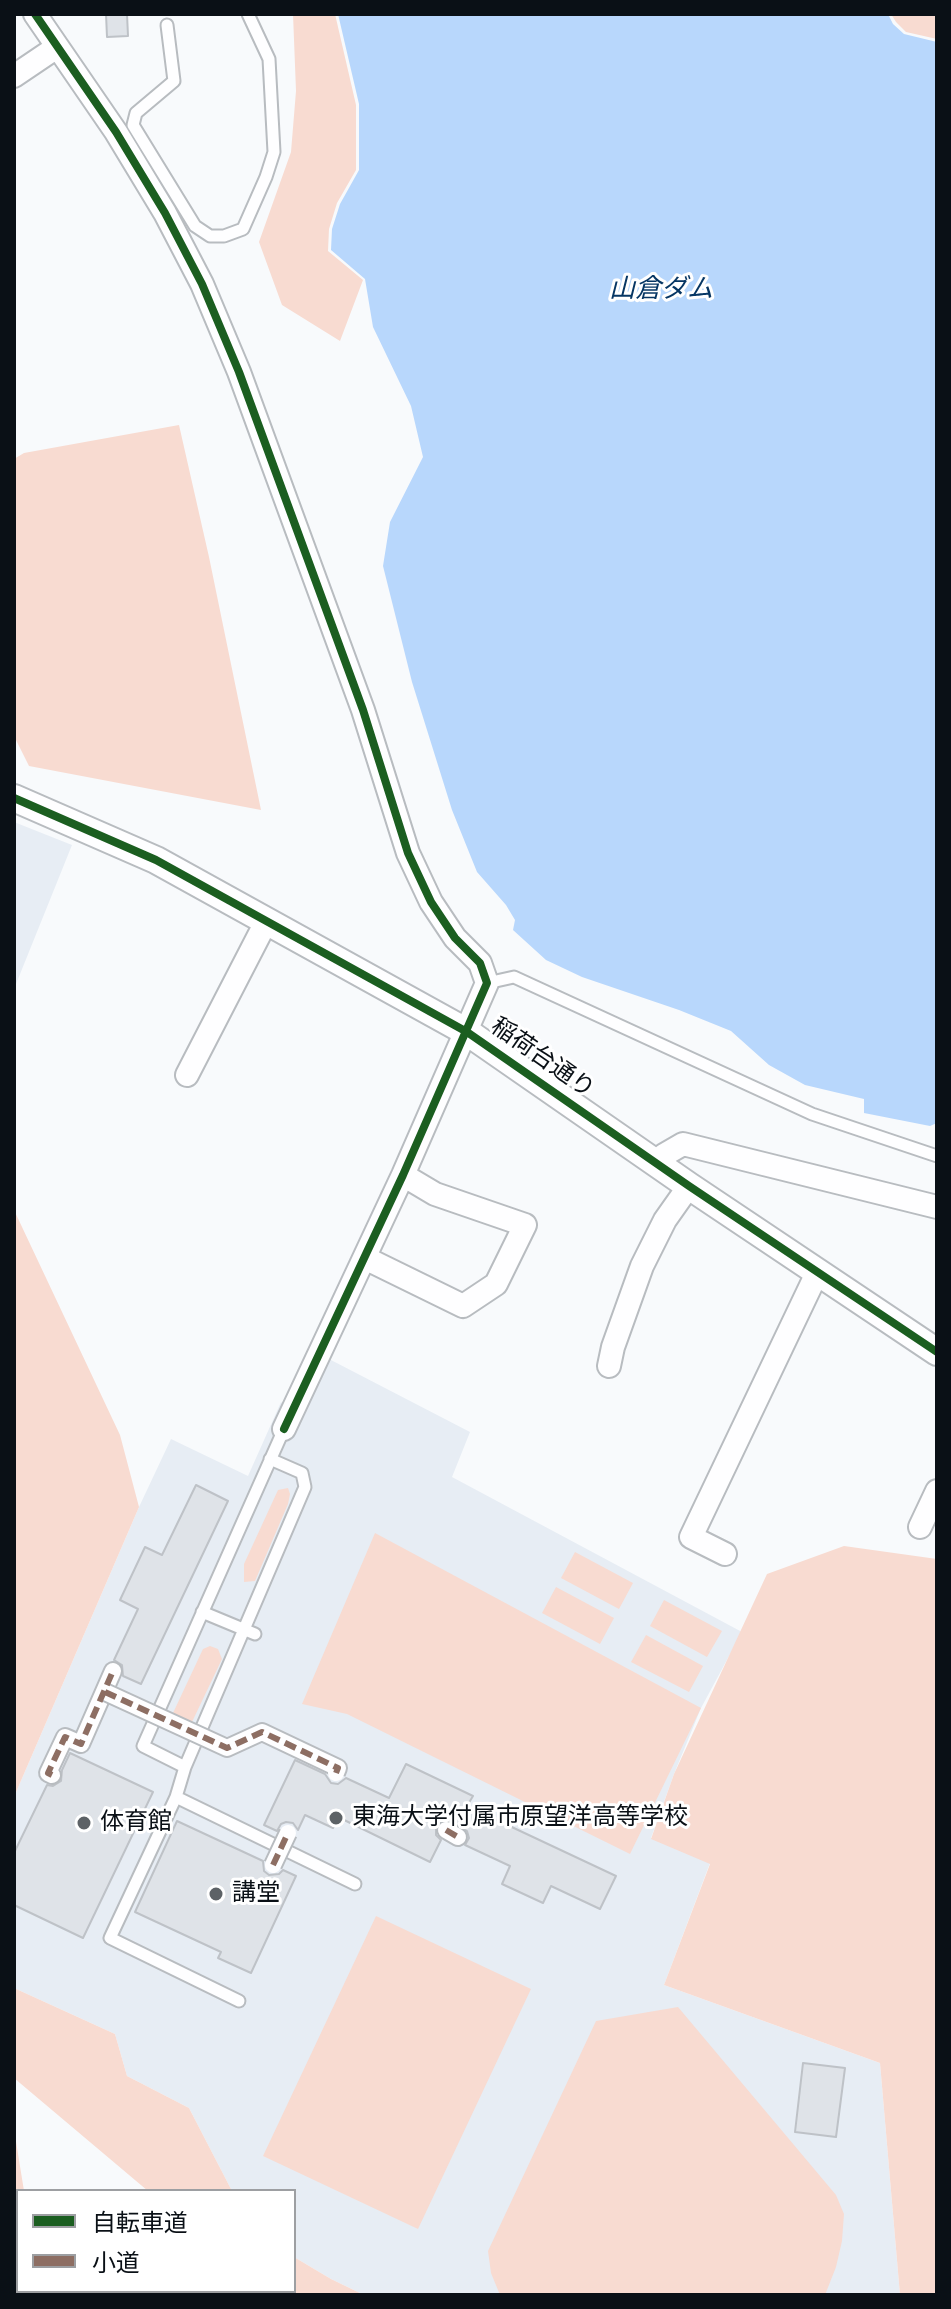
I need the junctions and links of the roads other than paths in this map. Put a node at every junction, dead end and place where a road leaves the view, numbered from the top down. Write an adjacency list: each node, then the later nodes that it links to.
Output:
1 (35, 14): 4 (street)
2 (248, 14): 3 (lane)
3 (167, 25)
4 (57, 47): 5 (street); 8 (street)
5 (14, 76)
6 (14, 798): 7 (street, 稲荷台通り)
7 (267, 920): 9 (street, 稲荷台通り); 10 (street)
8 (487, 983): 9 (street); 11 (lane)
9 (467, 1032): 12 (street, 稲荷台通り); 13 (street)
10 (187, 1075)
11 (937, 1156)
12 (657, 1163): 14 (street, 稲荷台通り); 15 (street)
13 (403, 1175): 16 (street); 16 (street)
14 (689, 1186): 17 (street, 稲荷台通り); 19 (street)
15 (937, 1207)
16 (365, 1258): 20 (street)
17 (817, 1273): 18 (street, 稲荷台通り); 24 (street)
18 (937, 1352)
19 (609, 1366)
20 (284, 1429): 21 (lane)
21 (270, 1459): 25 (lane); 26 (lane)
22 (937, 1491): 23 (street)
23 (920, 1527)
24 (725, 1554)
25 (202, 1612): 26 (lane); 29 (lane)
26 (250, 1632): 29 (lane)
27 (113, 1671): 28 (street)
28 (105, 1692): 30 (street, bridge); 31 (street)
29 (185, 1767): 32 (lane)
30 (336, 1773)
31 (52, 1775)
32 (176, 1797): 35 (lane); 36 (lane)
33 (288, 1833): 34 (street, bridge)
34 (273, 1865)
35 (355, 1884)
36 (239, 2001)

